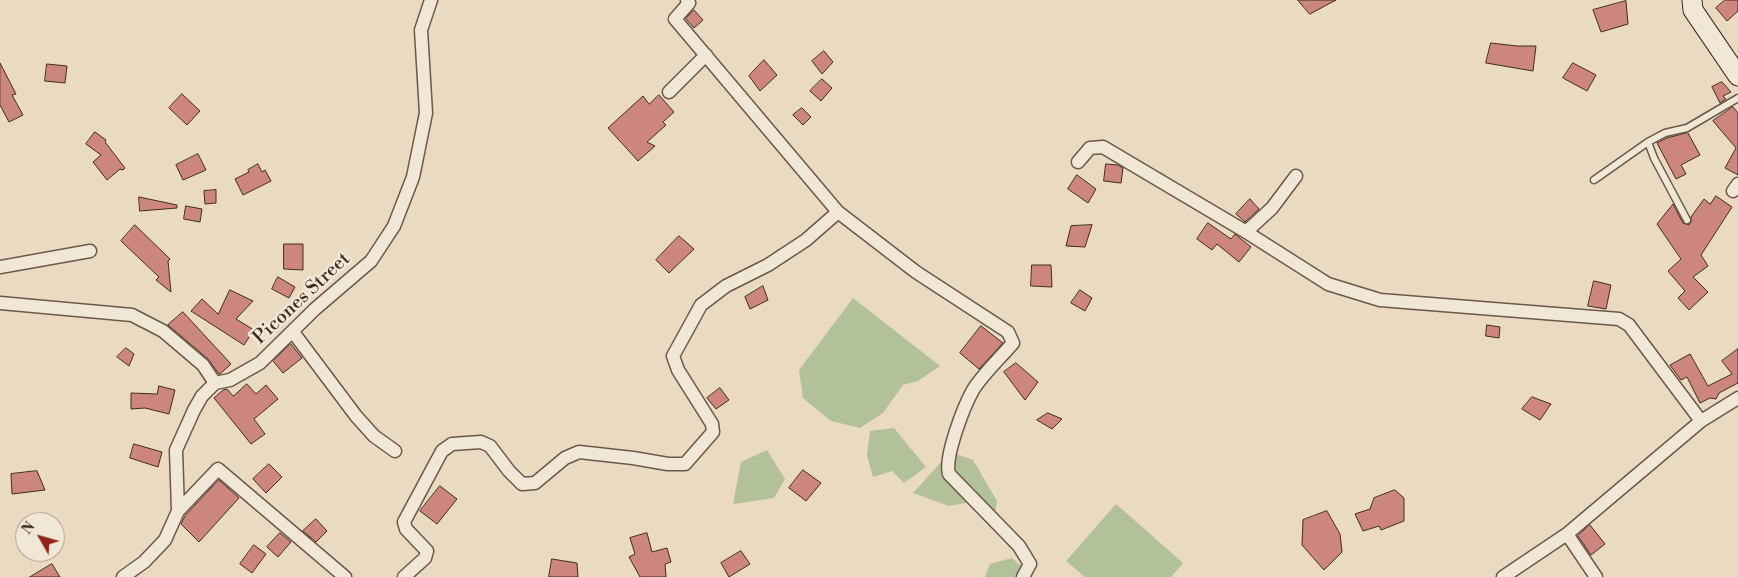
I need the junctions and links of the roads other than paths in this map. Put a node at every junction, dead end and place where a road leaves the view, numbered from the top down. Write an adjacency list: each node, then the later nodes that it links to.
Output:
1 (431, 0): 18 (street, Picones Street)
2 (687, 0): 4 (street)
3 (1692, 0): 5 (street)
4 (706, 55): 6 (street); 12 (street)
5 (1738, 76)
6 (669, 92)
7 (1738, 98): 8 (lane)
8 (1648, 142): 11 (lane); 13 (lane)
9 (1078, 162): 14 (street)
10 (1296, 176): 14 (street)
11 (1594, 180)
12 (838, 212): 27 (street); 28 (street)
13 (1687, 220)
14 (1246, 232): 21 (street)
15 (90, 251): 16 (street)
16 (0, 266)
17 (0, 303): 19 (street)
18 (293, 332): 19 (street, Picones Street); 22 (street)
19 (216, 383): 23 (street, Picones Street)
20 (1738, 398): 21 (street)
21 (1701, 421): 24 (street)
22 (395, 452)
23 (178, 511): 25 (street, Picones Street); 26 (street)
24 (1567, 534): 29 (street); 30 (street)
25 (123, 577)
26 (345, 577)
27 (404, 577)
28 (1023, 577)
29 (1503, 577)
30 (1596, 577)

